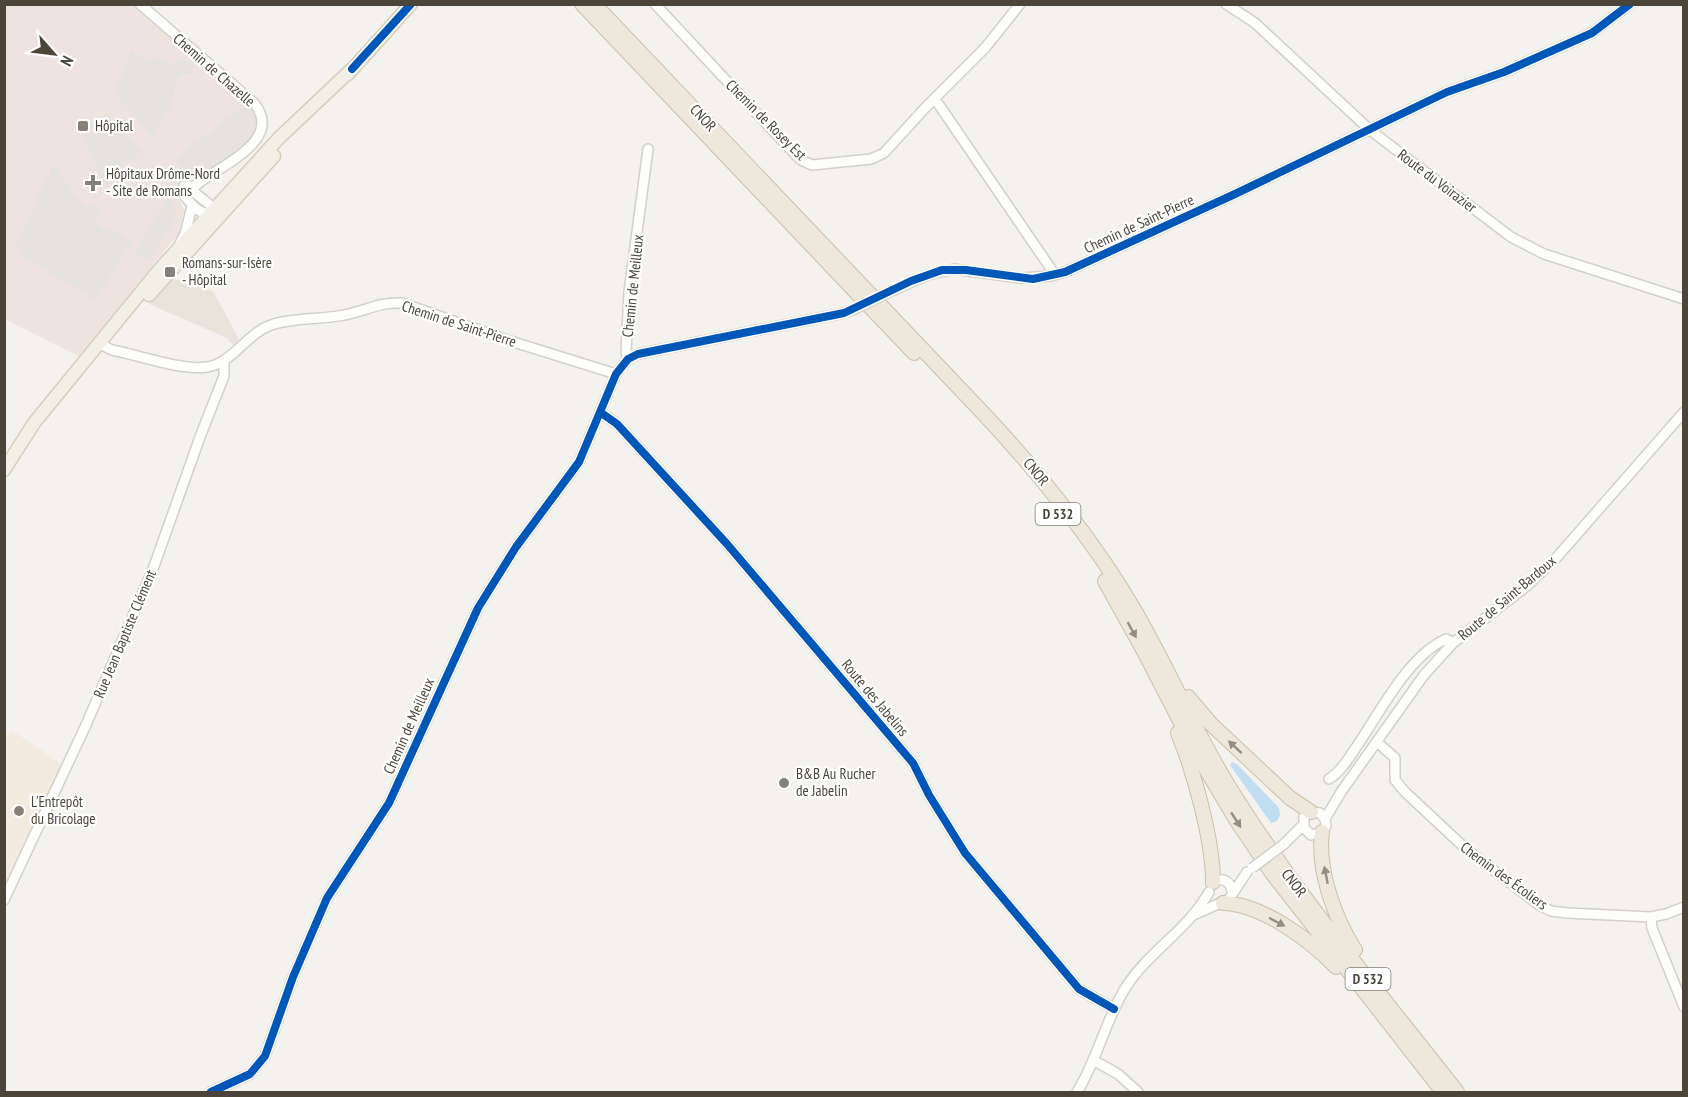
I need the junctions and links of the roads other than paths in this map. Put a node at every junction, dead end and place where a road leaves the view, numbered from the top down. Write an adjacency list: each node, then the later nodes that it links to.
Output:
1 (140, 4): 13 (street, Chemin de Chazelle)
2 (411, 4): 9 (main road)
3 (582, 4): 30 (highway, CNOR / D 532, one-way to 30)
4 (594, 4): 28 (highway, CNOR / D 532)
5 (655, 4): 10 (street, Chemin de Rosey Est)
6 (1020, 4): 10 (street, Chemin de Rosey Est)
7 (1226, 4): 11 (street, Route du Voirazier)
8 (1630, 4): 11 (street, Chemin de Saint-Pierre)
9 (352, 69): 14 (main road); 15 (main road)
10 (935, 99): 18 (street)
11 (1370, 130): 18 (street, Chemin de Saint-Pierre); 19 (street, Route du Voirazier)
12 (648, 149): 21 (street, Chemin de Meilleux)
13 (192, 196): 15 (street); 17 (street)
14 (228, 207): 15 (street); 16 (main road)
15 (213, 212): 16 (street); 17 (main road)
16 (197, 242): 20 (main road)
17 (159, 270): 23 (main road)
18 (1051, 276): 21 (street, Chemin de Saint-Pierre, bridge)
19 (1683, 299)
20 (102, 345): 22 (street, Chemin de Saint-Pierre); 23 (main road)
21 (628, 359): 24 (street, Chemin de Meilleux)
22 (224, 362): 24 (street, Chemin de Saint-Pierre); 39 (street, Rue Jean Baptiste Clément)
23 (82, 365): 27 (main road)
24 (615, 374): 25 (street, Chemin de Meilleux)
25 (600, 412): 44 (street, Route des Jabelins); 48 (street, Chemin de Meilleux)
26 (1683, 412): 29 (street, Route de Saint-Bardoux)
27 (4, 470)
28 (1133, 608): 34 (highway, one-way to 28); 45 (highway, CNOR / D 532)
29 (1453, 643): 31 (street, Route de Saint-Bardoux); 32 (street)
30 (1145, 653): 37 (highway); 47 (highway, CNOR / D 532, one-way to 47)
31 (1377, 742): 33 (street, Route de Saint-Bardoux); 42 (street, Chemin des Écoliers)
32 (1329, 779)
33 (1341, 792): 34 (street, Route de Saint-Bardoux); 35 (street, Route de Saint-Bardoux)
34 (1313, 812): 35 (street); 35 (street, Route de Saint-Bardoux)
35 (1314, 827): 36 (street, bridge); 45 (highway, one-way to 35)
36 (1249, 870): 37 (street); 38 (street)
37 (1215, 885): 38 (street); 38 (street); 41 (street)
38 (1224, 899): 41 (street); 47 (highway, one-way to 47)
39 (4, 900)
40 (1683, 907): 42 (street, Chemin des Écoliers)
41 (1194, 916): 44 (street)
42 (1651, 916): 43 (street)
43 (1683, 1007)
44 (1114, 1009): 46 (street)
45 (1399, 1020): 52 (highway, CNOR / D 532)
46 (1093, 1060): 49 (street); 50 (street)
47 (1432, 1079): 51 (highway, CNOR / D 532)
48 (211, 1092)
49 (1077, 1092)
50 (1138, 1092)
51 (1443, 1092)
52 (1456, 1092)

